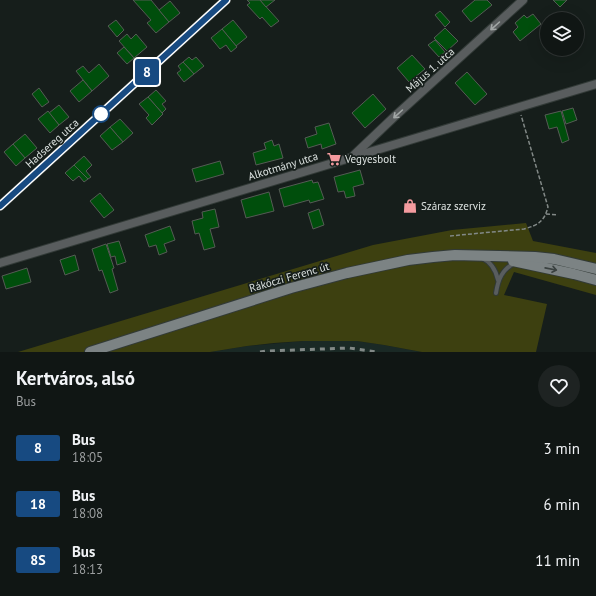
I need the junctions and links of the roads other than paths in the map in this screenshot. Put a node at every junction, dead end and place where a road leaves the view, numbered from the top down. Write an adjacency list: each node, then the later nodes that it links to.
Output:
1 (226, 0): 5 (street, Hadsereg utca)
2 (524, 0): 4 (street, Május 1. utca, one-way to 4)
3 (596, 84): 4 (street, Alkotmány utca)
4 (353, 156): 9 (street, Alkotmány utca)
5 (0, 206)
6 (478, 256): 7 (main road, Rákóczi Ferenc út); 11 (lane); 14 (main road, Rákóczi Ferenc út)
7 (500, 256): 8 (main road, Rákóczi Ferenc út); 10 (main road, Rákóczi Ferenc út)
8 (519, 262): 11 (lane); 12 (main road, Rákóczi Ferenc út, one-way to 12)
9 (0, 263)
10 (596, 269)
11 (498, 280): 13 (lane)
12 (596, 280)
13 (496, 292)
14 (90, 352)

